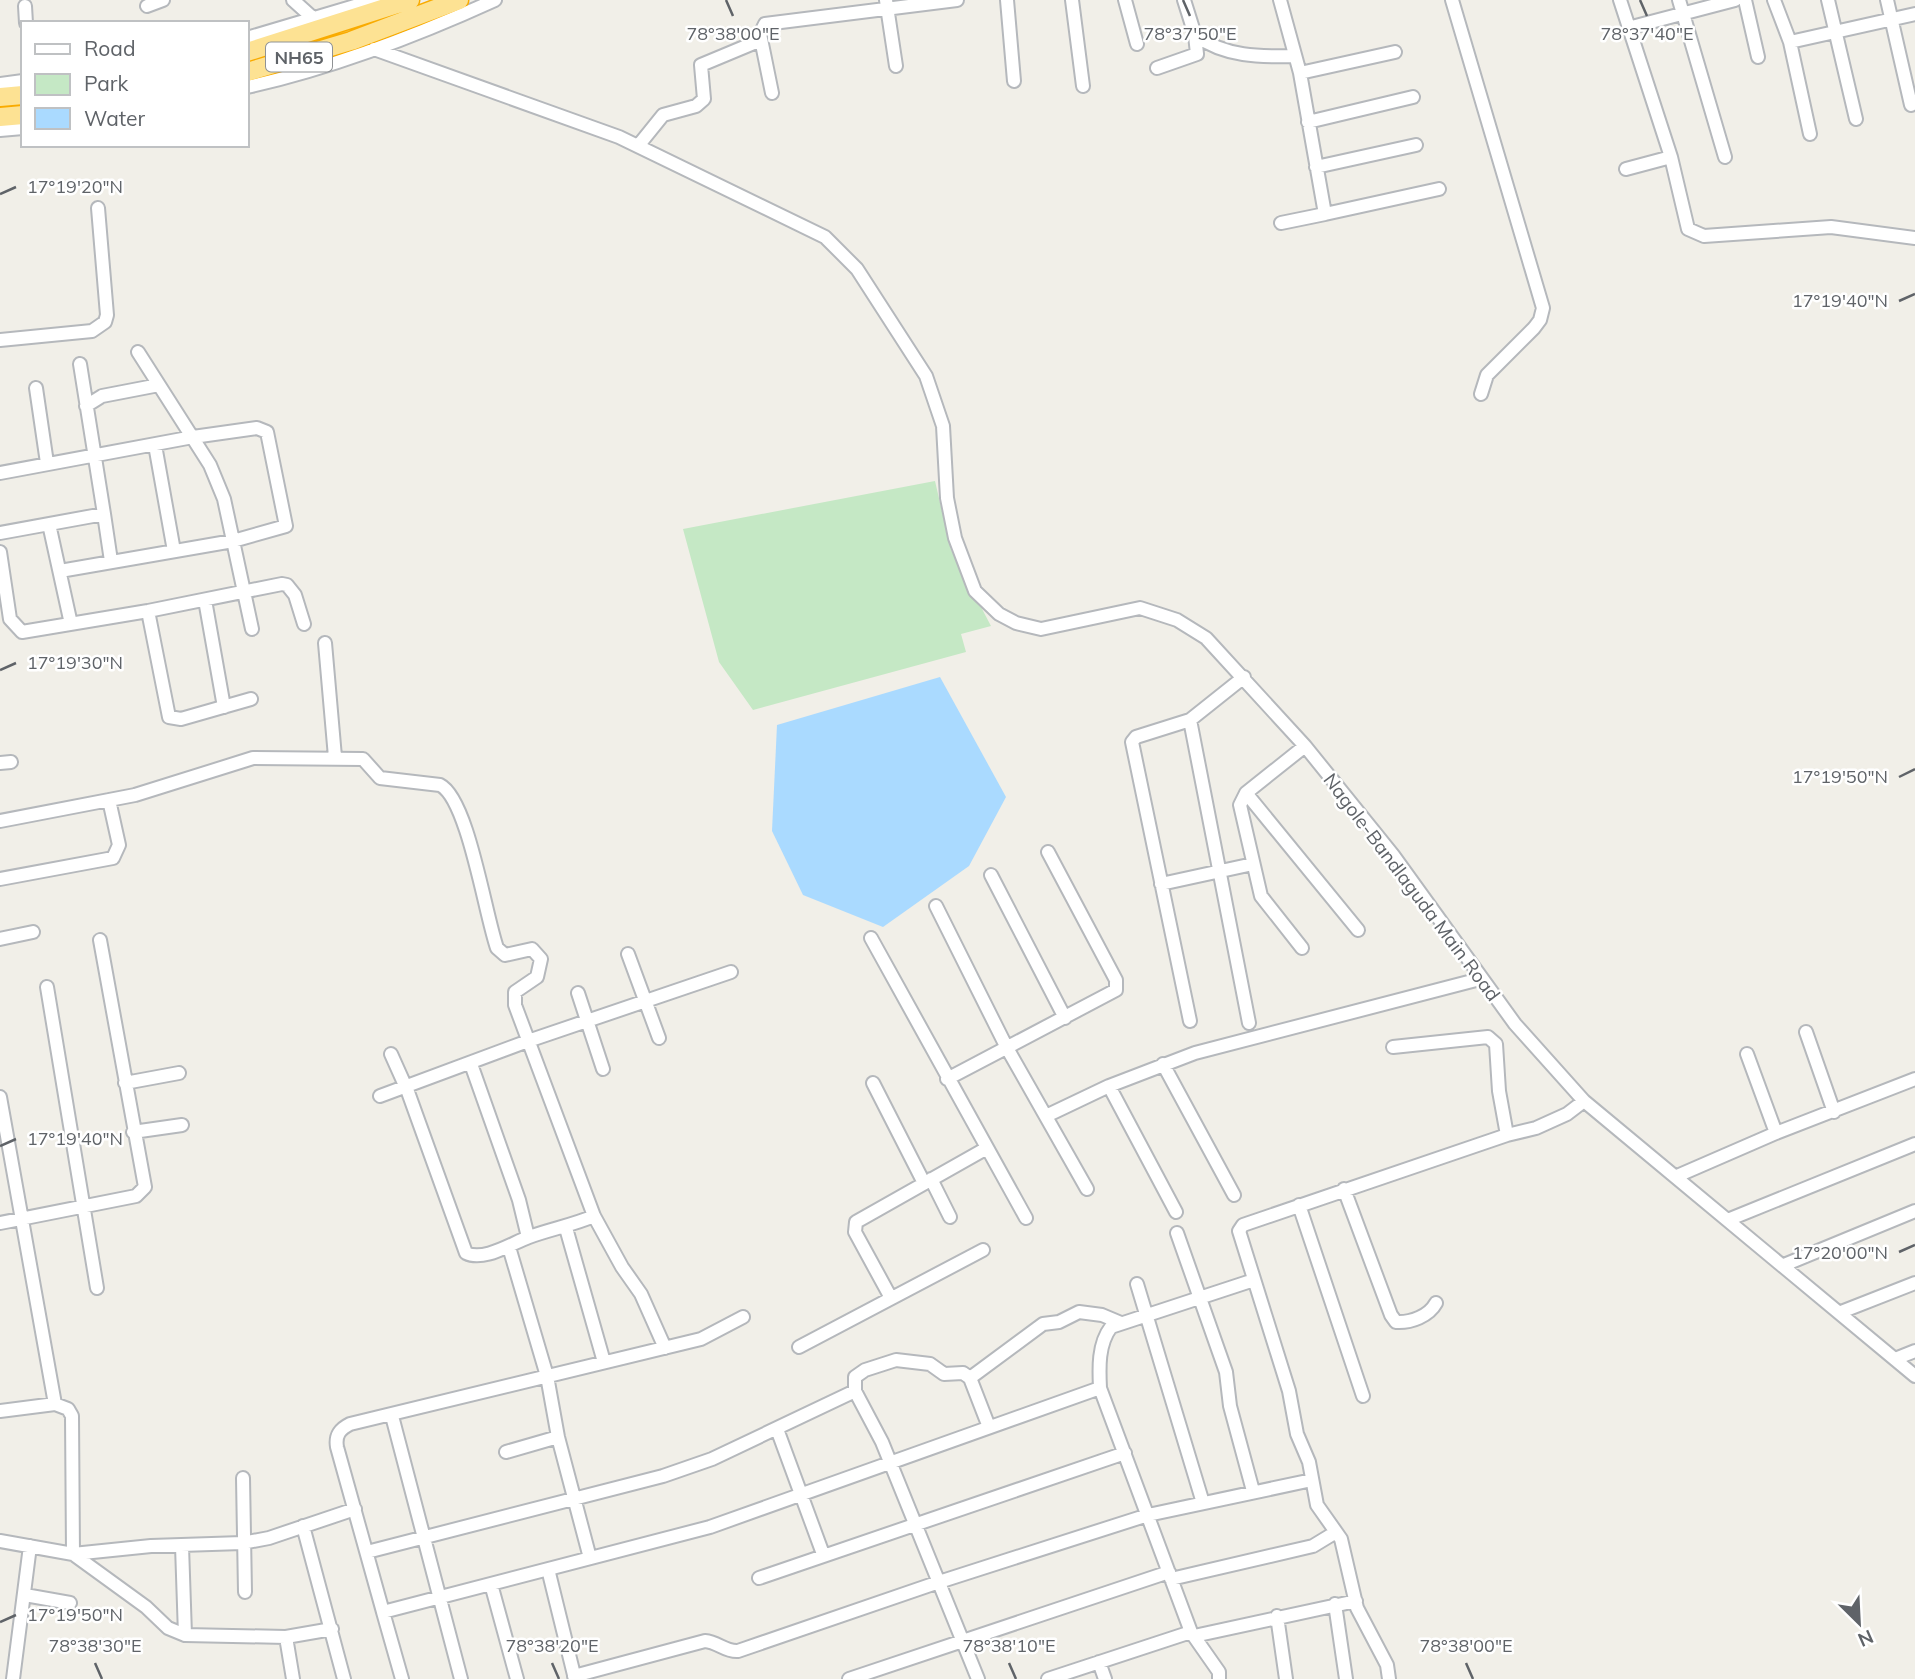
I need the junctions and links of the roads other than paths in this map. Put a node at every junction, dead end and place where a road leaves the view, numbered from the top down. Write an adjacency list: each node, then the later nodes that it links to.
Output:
1 (163, 0): 24 (street)
2 (293, 0): 29 (street)
3 (375, 0): 29 (street)
4 (410, 0): 39 (highway, NH65)
5 (459, 0): 45 (highway, NH65)
6 (495, 0): 38 (street)
7 (830, 0): 27 (street)
8 (949, 0): 22 (street)
9 (1007, 0): 48 (street)
10 (1072, 0): 50 (street)
11 (1125, 0): 37 (street)
12 (1184, 0): 33 (street)
13 (1280, 0): 41 (street)
14 (1452, 0): 80 (street)
15 (1620, 0): 31 (street)
16 (1679, 0): 25 (street)
17 (1735, 0): 25 (street)
18 (1745, 0): 42 (street)
19 (1774, 0): 36 (street)
20 (1828, 0): 32 (street)
21 (1886, 0): 28 (street)
22 (887, 5): 27 (street); 43 (street)
23 (25, 6): 30 (street)
24 (147, 6)
25 (1683, 14): 31 (street); 66 (street)
26 (1915, 14): 28 (street)
27 (831, 15): 35 (street)
28 (1891, 18): 32 (street); 56 (street)
29 (314, 19): 34 (street)
30 (26, 21)
31 (1628, 28): 67 (street)
32 (1836, 32): 36 (street); 59 (street)
33 (1195, 35): 41 (street); 44 (street)
34 (248, 38)
35 (761, 40): 52 (street); 65 (street)
36 (1790, 42): 63 (street)
37 (1137, 44)
38 (373, 49): 51 (street); 65 (street, Nagole-Bandlaguda Main Road)
39 (248, 52)
40 (1395, 52): 46 (street)
41 (1295, 56): 46 (street)
42 (1758, 57)
43 (896, 66)
44 (1157, 68)
45 (248, 72)
46 (1300, 73): 60 (street)
47 (21, 81): 49 (street)
48 (1014, 81)
49 (0, 83)
50 (1083, 86)
51 (248, 87)
52 (772, 93)
53 (21, 95): 54 (highway)
54 (0, 97)
55 (1413, 97): 60 (street)
56 (1911, 105)
57 (21, 115): 58 (highway)
58 (0, 117)
59 (1856, 119)
60 (1308, 122): 68 (street)
61 (21, 128): 62 (street)
62 (0, 130)
63 (1810, 134)
64 (1416, 145): 68 (street)
65 (638, 146): 102 (street, Nagole-Bandlaguda Main Road)
66 (1725, 156)
67 (1671, 157): 69 (street); 74 (street)
68 (1316, 167): 72 (street)
69 (1626, 170)
70 (1439, 189): 72 (street)
71 (98, 208): 75 (street)
72 (1325, 214): 73 (street)
73 (1282, 223)
74 (1915, 237)
75 (0, 340)
76 (138, 352): 78 (street)
77 (80, 364): 81 (street)
78 (159, 385): 81 (street); 82 (street)
79 (36, 388): 85 (street)
80 (1481, 394)
81 (86, 406): 84 (street)
82 (193, 437): 83 (street); 90 (street); 90 (street)
83 (155, 444): 84 (street); 91 (street)
84 (94, 457): 85 (street); 87 (street)
85 (47, 463): 86 (street)
86 (0, 473)
87 (104, 514): 88 (street); 93 (street)
88 (49, 524): 89 (street); 94 (street)
89 (0, 533)
90 (233, 541): 91 (street); 95 (street)
91 (174, 551): 93 (street)
92 (0, 552): 98 (street)
93 (111, 561): 94 (street)
94 (60, 571): 98 (street)
95 (244, 592): 96 (street); 99 (street); 100 (street)
96 (205, 600): 97 (street); 104 (street)
97 (148, 611): 98 (street); 104 (street)
98 (71, 624)
99 (304, 624)
100 (252, 629)
101 (325, 643): 107 (street)
102 (1244, 677): 105 (street); 106 (street, Nagole-Bandlaguda Main Road)
103 (251, 699): 104 (street)
104 (224, 707)
105 (1189, 720): 113 (street); 116 (street)
106 (1305, 746): 108 (street); 126 (street, Nagole-Bandlaguda Main Road)
107 (335, 757): 109 (street); 136 (street)
108 (1246, 793): 112 (street); 118 (street)
109 (109, 800): 110 (street); 115 (street)
110 (0, 821)
111 (1048, 852): 130 (street)
112 (1253, 864): 113 (street); 123 (street)
113 (1220, 872): 116 (street); 133 (street)
114 (991, 875): 130 (street)
115 (0, 879)
116 (1161, 884): 131 (street)
117 (936, 906): 137 (street)
118 (1358, 930)
119 (33, 932): 121 (street)
120 (871, 937): 145 (street)
121 (0, 939)
122 (100, 940): 147 (street)
123 (1301, 948)
124 (628, 954): 129 (street)
125 (731, 972): 129 (street)
126 (1480, 979): 141 (street); 153 (street, Nagole-Bandlaguda Main Road)
127 (47, 987): 167 (street)
128 (578, 993): 132 (street)
129 (645, 1002): 132 (street); 135 (street)
130 (1065, 1018): 137 (street)
131 (1190, 1021)
132 (587, 1022): 136 (street); 143 (street)
133 (1249, 1023)
134 (1806, 1032): 154 (street)
135 (659, 1038)
136 (528, 1041): 142 (street); 171 (street)
137 (1007, 1048): 145 (street); 155 (street)
138 (1393, 1048): 159 (street)
139 (391, 1054): 149 (street)
140 (1747, 1054): 158 (street)
141 (1163, 1063): 150 (street); 166 (street)
142 (471, 1064): 149 (street); 179 (street)
143 (603, 1069)
144 (179, 1073): 147 (street)
145 (947, 1079): 161 (street)
146 (1915, 1079): 154 (street)
147 (125, 1083): 157 (street)
148 (873, 1083): 163 (street)
149 (405, 1086): 151 (street); 180 (street)
150 (1109, 1086): 155 (street); 170 (street)
151 (380, 1096)
152 (0, 1097): 174 (street)
153 (1584, 1101): 159 (street); 162 (street, Nagole-Bandlaguda Main Road)
154 (1834, 1111): 158 (street)
155 (1046, 1116): 164 (street)
156 (182, 1125): 157 (street)
157 (133, 1132): 167 (street)
158 (1776, 1133): 162 (street)
159 (1507, 1135): 165 (street)
160 (1915, 1144): 175 (street)
161 (987, 1148): 163 (street); 173 (street)
162 (1677, 1177): 175 (street, Nagole-Bandlaguda Main Road)
163 (928, 1181): 172 (street); 187 (street)
164 (1087, 1189)
165 (1344, 1189): 168 (street); 189 (street)
166 (1234, 1195)
167 (84, 1205): 174 (street); 186 (street)
168 (1299, 1205): 183 (street); 204 (street)
169 (1915, 1211): 182 (street)
170 (1176, 1212)
171 (594, 1216): 177 (street); 195 (street)
172 (950, 1217)
173 (1026, 1218)
174 (23, 1219): 176 (street); 205 (street)
175 (1730, 1219): 182 (street, Nagole-Bandlaguda Main Road)
176 (0, 1223)
177 (566, 1228): 179 (street); 198 (street)
178 (1177, 1233): 188 (street)
179 (528, 1237): 180 (street)
180 (509, 1247): 199 (street)
181 (983, 1250): 187 (street)
182 (1784, 1265): 190 (street, Nagole-Bandlaguda Main Road)
183 (1254, 1280): 188 (street); 215 (street)
184 (1915, 1283): 190 (street)
185 (1137, 1284): 191 (street)
186 (97, 1288)
187 (891, 1298): 194 (street)
188 (1200, 1299): 191 (street); 216 (street)
189 (1436, 1303)
190 (1841, 1312): 197 (street, Nagole-Bandlaguda Main Road)
191 (1148, 1316): 193 (street); 219 (street)
192 (743, 1317): 195 (street)
193 (1121, 1323): 201 (street); 202 (street)
194 (799, 1347)
195 (665, 1348): 198 (street)
196 (1915, 1351): 197 (street)
197 (1895, 1359): 200 (street, Nagole-Bandlaguda Main Road)
198 (604, 1362): 199 (street)
199 (547, 1376): 207 (street); 210 (street)
200 (1915, 1376)
201 (970, 1378): 203 (street); 208 (street)
202 (1100, 1388): 208 (street); 212 (street)
203 (855, 1391): 209 (street); 213 (street)
204 (1363, 1396)
205 (55, 1404): 206 (street); 231 (street)
206 (0, 1411)
207 (393, 1416): 220 (street); 225 (street)
208 (989, 1427): 213 (street)
209 (777, 1429): 217 (street); 218 (street)
210 (558, 1437): 211 (street); 218 (street)
211 (506, 1452)
212 (1125, 1453): 221 (street); 222 (street)
213 (891, 1463): 217 (street); 222 (street)
214 (243, 1479): 227 (street)
215 (1312, 1480): 216 (street); 224 (street)
216 (1253, 1491): 219 (street)
217 (802, 1494): 232 (street); 233 (street)
218 (574, 1497): 225 (street); 233 (street)
219 (1203, 1503): 221 (street)
220 (355, 1509): 223 (street); 230 (street)
221 (1147, 1515): 235 (street); 237 (street)
222 (916, 1523): 232 (street); 237 (street)
223 (303, 1526): 227 (street); 247 (street)
224 (1336, 1531): 235 (street); 242 (street)
225 (422, 1536): 230 (street); 241 (street)
226 (0, 1541): 228 (street)
227 (242, 1543): 229 (street); 239 (street)
228 (30, 1545): 231 (street); 240 (street)
229 (182, 1546): 231 (street); 249 (street)
230 (367, 1552): 245 (street)
231 (73, 1554): 249 (street)
232 (823, 1555): 236 (street)
233 (590, 1558): 234 (street)
234 (548, 1569): 238 (street); 253 (street)
235 (1170, 1575): 248 (street); 251 (street)
236 (759, 1578)
237 (939, 1582): 251 (street); 253 (street)
238 (491, 1584): 241 (street); 259 (street)
239 (245, 1592)
240 (25, 1595): 243 (street); 254 (street)
241 (440, 1599): 245 (street); 258 (street)
242 (1356, 1601): 244 (street); 267 (street)
243 (70, 1603)
244 (1335, 1604): 246 (street); 266 (street)
245 (383, 1612): 257 (street)
246 (1277, 1616): 248 (street); 265 (street)
247 (331, 1629): 250 (street); 256 (street)
248 (1193, 1634): 252 (street); 264 (street)
249 (186, 1635): 250 (street)
250 (286, 1637): 255 (street)
251 (962, 1640): 260 (street); 261 (street)
252 (1099, 1662): 262 (street); 263 (street)
253 (574, 1677)
254 (13, 1679)
255 (293, 1679)
256 (344, 1679)
257 (402, 1679)
258 (461, 1679)
259 (517, 1679)
260 (849, 1679)
261 (978, 1679)
262 (1048, 1679)
263 (1105, 1679)
264 (1219, 1679)
265 (1286, 1679)
266 (1346, 1679)
267 (1389, 1679)

